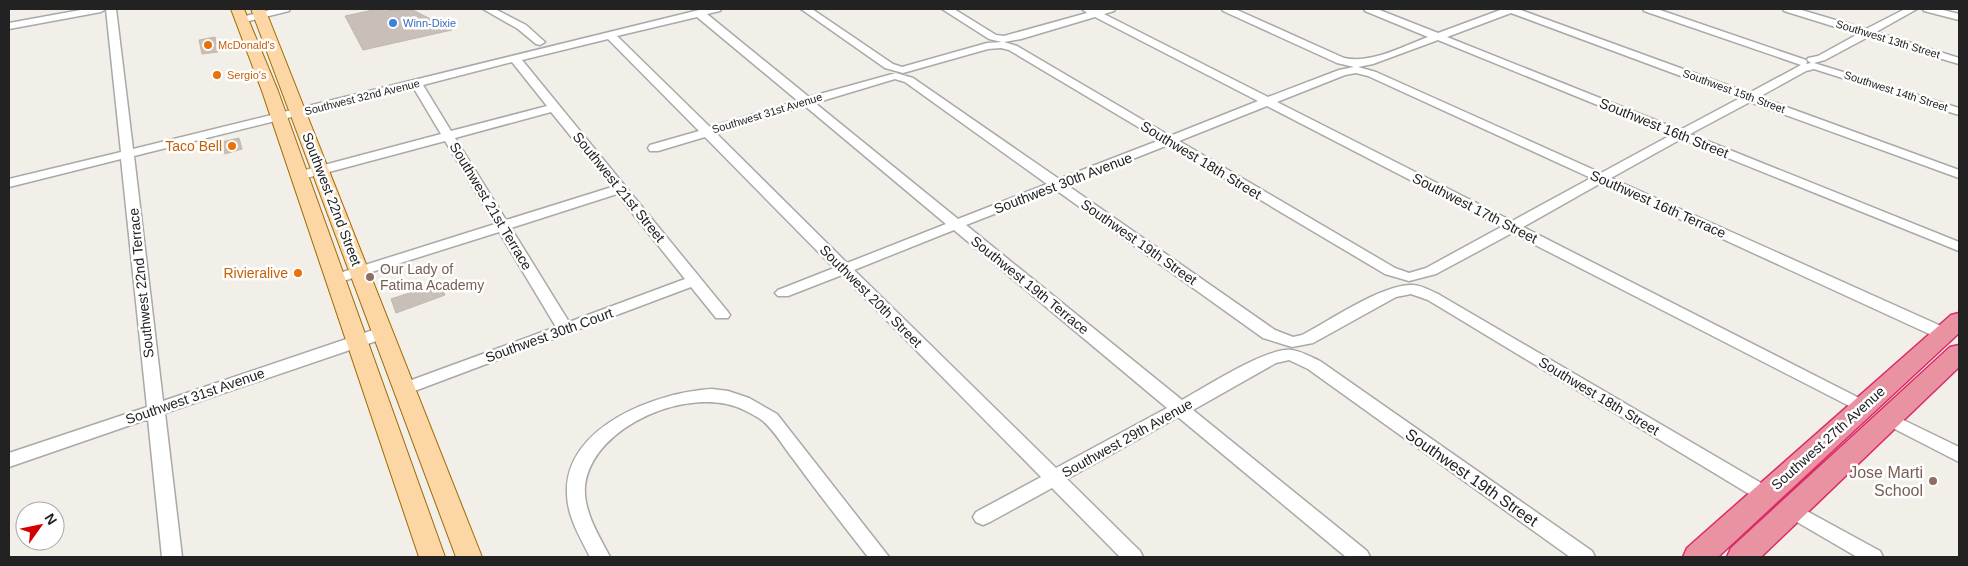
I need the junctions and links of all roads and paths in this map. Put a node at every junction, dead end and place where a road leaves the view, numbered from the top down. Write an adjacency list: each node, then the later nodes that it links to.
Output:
1 (101, 9): 21 (street)
2 (111, 9): 47 (street, Southwest 22nd Terrace)
3 (285, 9): 16 (street)
4 (488, 9): 25 (street)
5 (716, 9): 18 (street, Southwest 32nd Avenue)
6 (806, 9): 33 (street, Southwest 19th Street)
7 (947, 9): 26 (street, Southwest 18th Street)
8 (1110, 9): 17 (street, Southwest 31st Avenue)
9 (1227, 9): 32 (street, Southwest 16th Terrace)
10 (1369, 9): 24 (street, Southwest 16th Street)
11 (1510, 9): 24 (street, Southwest 30th Avenue); 35 (street, Southwest 15th Street)
12 (1648, 9): 31 (street, Southwest 14th Street)
13 (1788, 9): 22 (street, Southwest 13th Street)
14 (1912, 9): 22 (street, Southwest 29th Avenue)
15 (1928, 9): 20 (street)
16 (259, 11): 19 (street); 27 (main road, Southwest 22nd Street)
17 (1091, 11): 26 (street, Southwest 31st Avenue); 37 (street, Southwest 17th Street)
18 (700, 13): 23 (street, Southwest 32nd Avenue); 36 (street, Southwest 19th Terrace)
19 (239, 14): 28 (main road, Southwest 22nd Street)
20 (1959, 18)
21 (9, 26)
22 (1867, 33): 30 (street, Southwest 13th Street); 31 (street, Southwest 29th Avenue)
23 (610, 35): 29 (street, Southwest 32nd Avenue); 42 (street, Southwest 20th Street)
24 (1437, 36): 32 (street, Southwest 30th Avenue); 43 (street, Southwest 16th Street)
25 (540, 42)
26 (1002, 42): 33 (street, Southwest 31st Avenue); 45 (street, Southwest 18th Street)
27 (272, 43): 28 (main road); 39 (main road, Southwest 22nd Street)
28 (251, 46): 41 (main road, Southwest 22nd Street)
29 (515, 59): 34 (street, Southwest 32nd Avenue); 38 (street, Southwest 21st Street)
30 (1959, 61)
31 (1812, 63): 35 (street, Southwest 29th Avenue); 40 (street, Southwest 14th Street)
32 (1356, 67): 37 (street, Southwest 30th Avenue); 51 (street, Southwest 16th Terrace)
33 (901, 73): 36 (street, Southwest 31st Avenue); 53 (street, Southwest 19th Street)
34 (416, 84): 39 (street, Southwest 32nd Avenue); 44 (street, Southwest 21st Terrace)
35 (1750, 97): 43 (street, Southwest 29th Avenue); 49 (street, Southwest 15th Street)
36 (807, 101): 42 (street, Southwest 31st Avenue); 55 (street, Southwest 19th Terrace)
37 (1269, 102): 45 (street, Southwest 30th Avenue); 57 (street, Southwest 17th Street)
38 (555, 107): 44 (street); 54 (street, Southwest 21st Street)
39 (299, 112): 41 (street, Southwest 32nd Avenue); 48 (main road, Southwest 22nd Street)
40 (1959, 112)
41 (278, 117): 47 (street, Southwest 32nd Avenue); 50 (main road, Southwest 22nd Street)
42 (706, 132): 46 (street, Southwest 31st Avenue); 59 (street, Southwest 20th Street)
43 (1681, 134): 51 (street, Southwest 29th Avenue); 58 (street, Southwest 16th Street)
44 (449, 137): 48 (street); 56 (street, Southwest 21st Terrace)
45 (1171, 142): 53 (street, Southwest 30th Avenue); 63 (street, Southwest 18th Street)
46 (654, 148)
47 (127, 154): 52 (street, Southwest 32nd Avenue); 75 (street, Southwest 22nd Terrace)
48 (321, 170): 50 (street); 60 (main road, Southwest 22nd Street)
49 (1959, 174)
50 (299, 176): 61 (main road, Southwest 22nd Street)
51 (1601, 179): 57 (street, Southwest 29th Avenue); 68 (street, Southwest 16th Terrace)
52 (9, 183)
53 (1058, 185): 55 (street, Southwest 30th Avenue); 70 (street, Southwest 19th Street)
54 (620, 189): 56 (street); 62 (street, Southwest 21st Street)
55 (957, 225): 59 (street, Southwest 30th Avenue); 74 (street, Southwest 19th Terrace)
56 (503, 226): 60 (street); 66 (street, Southwest 21st Terrace)
57 (1512, 227): 63 (street, Southwest 29th Avenue); 73 (street, Southwest 17th Street)
58 (1959, 248)
59 (844, 269): 64 (street, Southwest 30th Avenue); 79 (street, Southwest 20th Street)
60 (359, 271): 61 (street); 67 (main road, Southwest 22nd Street)
61 (334, 279): 69 (main road, Southwest 22nd Street)
62 (694, 281): 65 (street, Southwest 21st Street); 66 (street, Southwest 30th Court)
63 (1409, 284): 70 (street, Southwest 29th Avenue); 80 (street, Southwest 18th Street)
64 (783, 293)
65 (722, 315)
66 (565, 329): 71 (street, Southwest 30th Court)
67 (382, 333): 69 (street, Southwest 31st Avenue); 71 (main road, Southwest 22nd Street)
68 (1954, 335): 73 (highway, Southwest 27th Avenue); 76 (highway, Southwest 27th Avenue)
69 (357, 341): 72 (main road, Southwest 22nd Street); 75 (street, Southwest 31st Avenue)
70 (1290, 349): 74 (street, Southwest 29th Avenue); 90 (street, Southwest 19th Street)
71 (404, 389): 72 (main road); 85 (main road, Southwest 22nd Street)
72 (376, 399): 84 (main road, Southwest 22nd Street)
73 (1869, 401): 76 (highway); 80 (highway, Southwest 27th Avenue)
74 (1181, 409): 79 (street, Southwest 29th Avenue); 89 (street, Southwest 19th Terrace)
75 (155, 410): 78 (street, Southwest 31st Avenue); 83 (street, Southwest 22nd Terrace)
76 (1884, 425): 77 (street); 81 (highway, Southwest 27th Avenue)
77 (1959, 455)
78 (9, 460)
79 (1055, 478): 82 (street, Southwest 29th Avenue); 88 (street, Southwest 20th Street)
80 (1766, 495): 91 (highway, Southwest 27th Avenue)
81 (1792, 510): 92 (highway, Southwest 27th Avenue); 93 (street)
82 (983, 517)
83 (172, 557)
84 (432, 557)
85 (469, 557)
86 (600, 557): 87 (street)
87 (879, 557)
88 (1133, 557)
89 (1360, 557)
90 (1585, 557)
91 (1698, 557)
92 (1742, 557)
93 (1873, 557)

